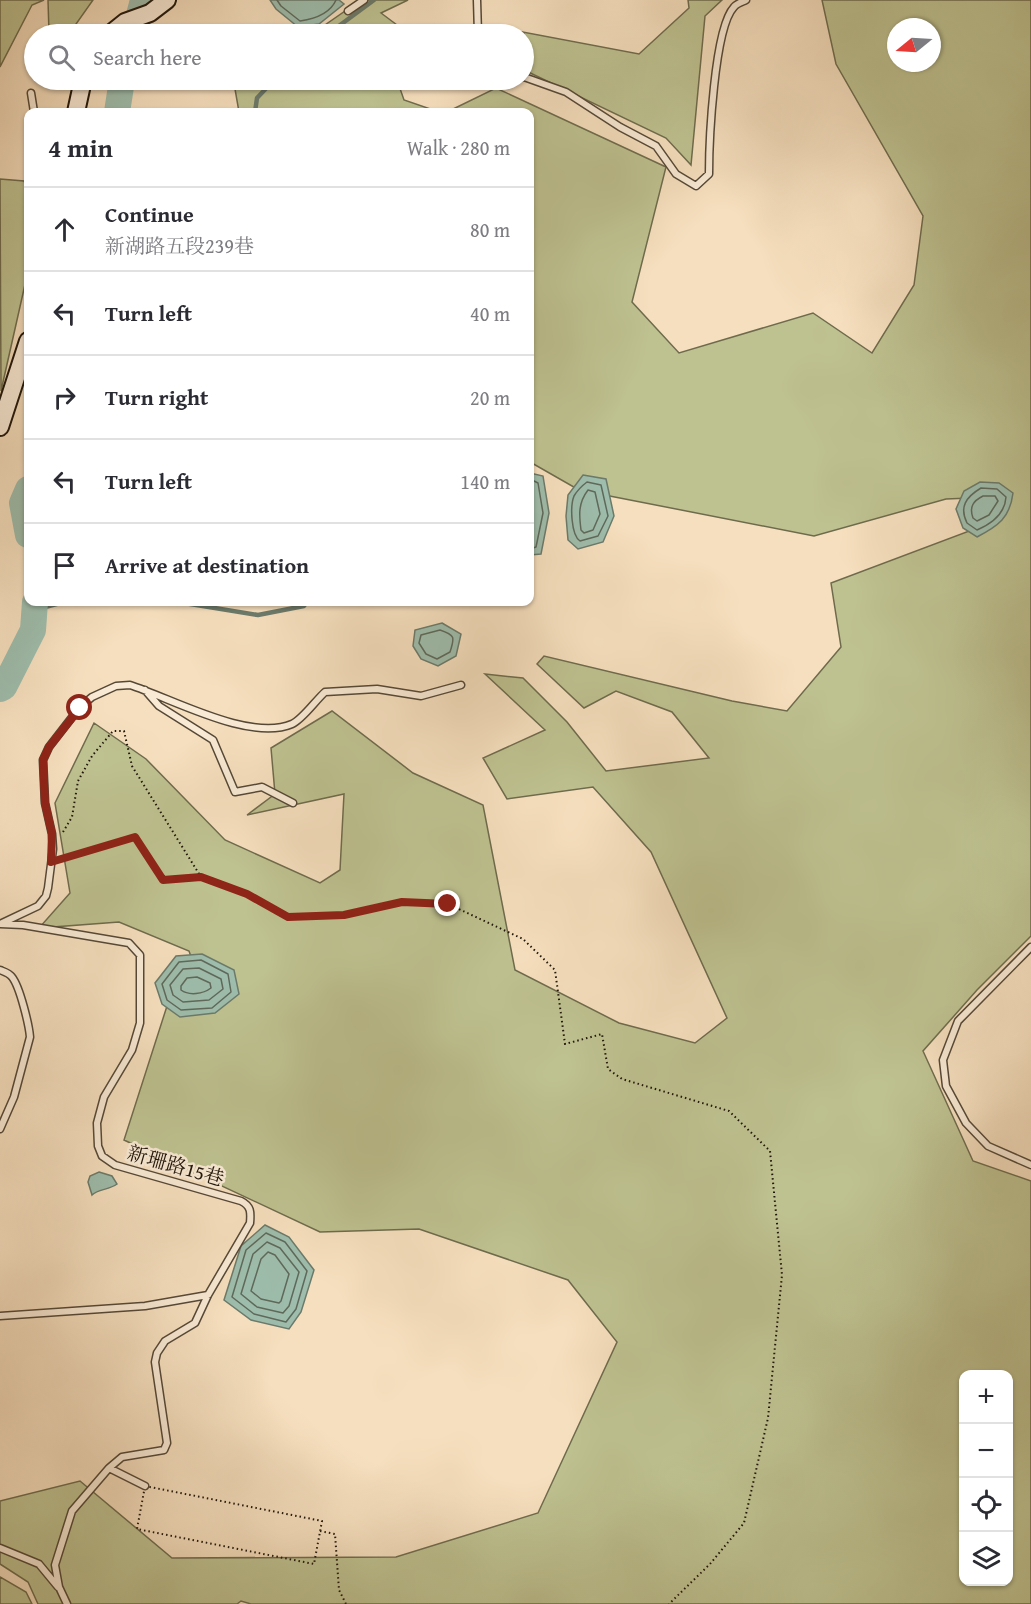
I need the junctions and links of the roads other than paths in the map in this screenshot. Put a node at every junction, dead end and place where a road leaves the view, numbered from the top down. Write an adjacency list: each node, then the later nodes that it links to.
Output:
1 (168, 0): 6 (street)
2 (364, 0): 5 (lane)
3 (477, 0): 7 (lane)
4 (746, 0): 8 (lane)
5 (348, 12)
6 (122, 24)
7 (478, 24)
8 (534, 81)
9 (81, 90): 12 (street)
10 (31, 93): 11 (lane)
11 (33, 108)
12 (77, 108)
13 (24, 354): 14 (street)
14 (0, 427)
15 (461, 685): 16 (lane)
16 (144, 689): 17 (lane); 18 (lane)
17 (293, 803)
18 (0, 924): 23 (lane, 新珊路15巷)
19 (1031, 947): 22 (lane)
20 (0, 970): 21 (lane)
21 (0, 1129)
22 (1031, 1165)
23 (208, 1295): 24 (lane); 25 (lane, 新珊路15巷)
24 (0, 1316)
25 (109, 1468): 26 (lane); 28 (lane, 新珊路15巷)
26 (145, 1486)
27 (0, 1548): 28 (lane)
28 (59, 1587): 29 (lane, 新珊路15巷)
29 (67, 1604)

